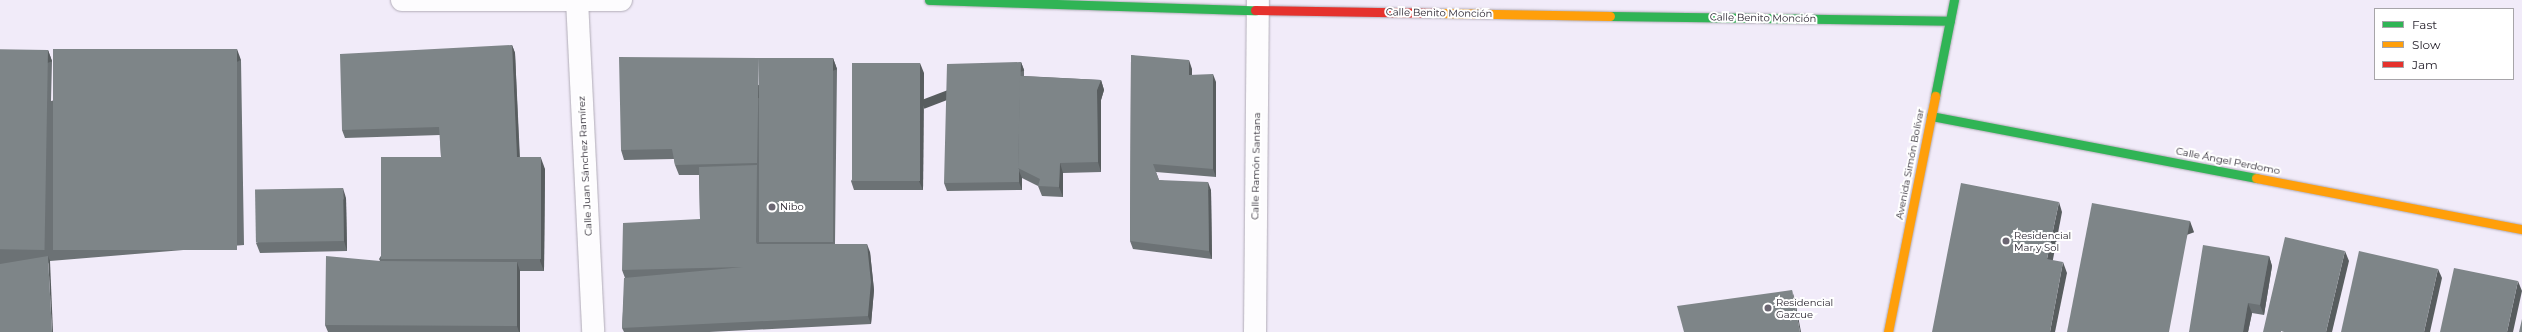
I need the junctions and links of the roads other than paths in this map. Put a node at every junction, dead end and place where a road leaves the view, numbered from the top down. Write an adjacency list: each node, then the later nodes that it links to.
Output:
1 (402, 0): 5 (street)
2 (621, 0): 5 (street)
3 (929, 0): 6 (street, Calle Benito Monción)
4 (1954, 0): 7 (street, Avenida Simón Bolívar)
5 (577, 1): 10 (street, Calle Juan Sánchez Ramírez)
6 (1258, 5): 7 (street, Calle Benito Monción); 11 (street, Calle Ramón Santana)
7 (1950, 21): 8 (street, Avenida Simón Bolívar)
8 (1930, 116): 9 (street, Calle Ángel Perdomo); 12 (street, Avenida Simón Bolívar)
9 (2522, 229)
10 (593, 332)
11 (1255, 332)
12 (1888, 332)

